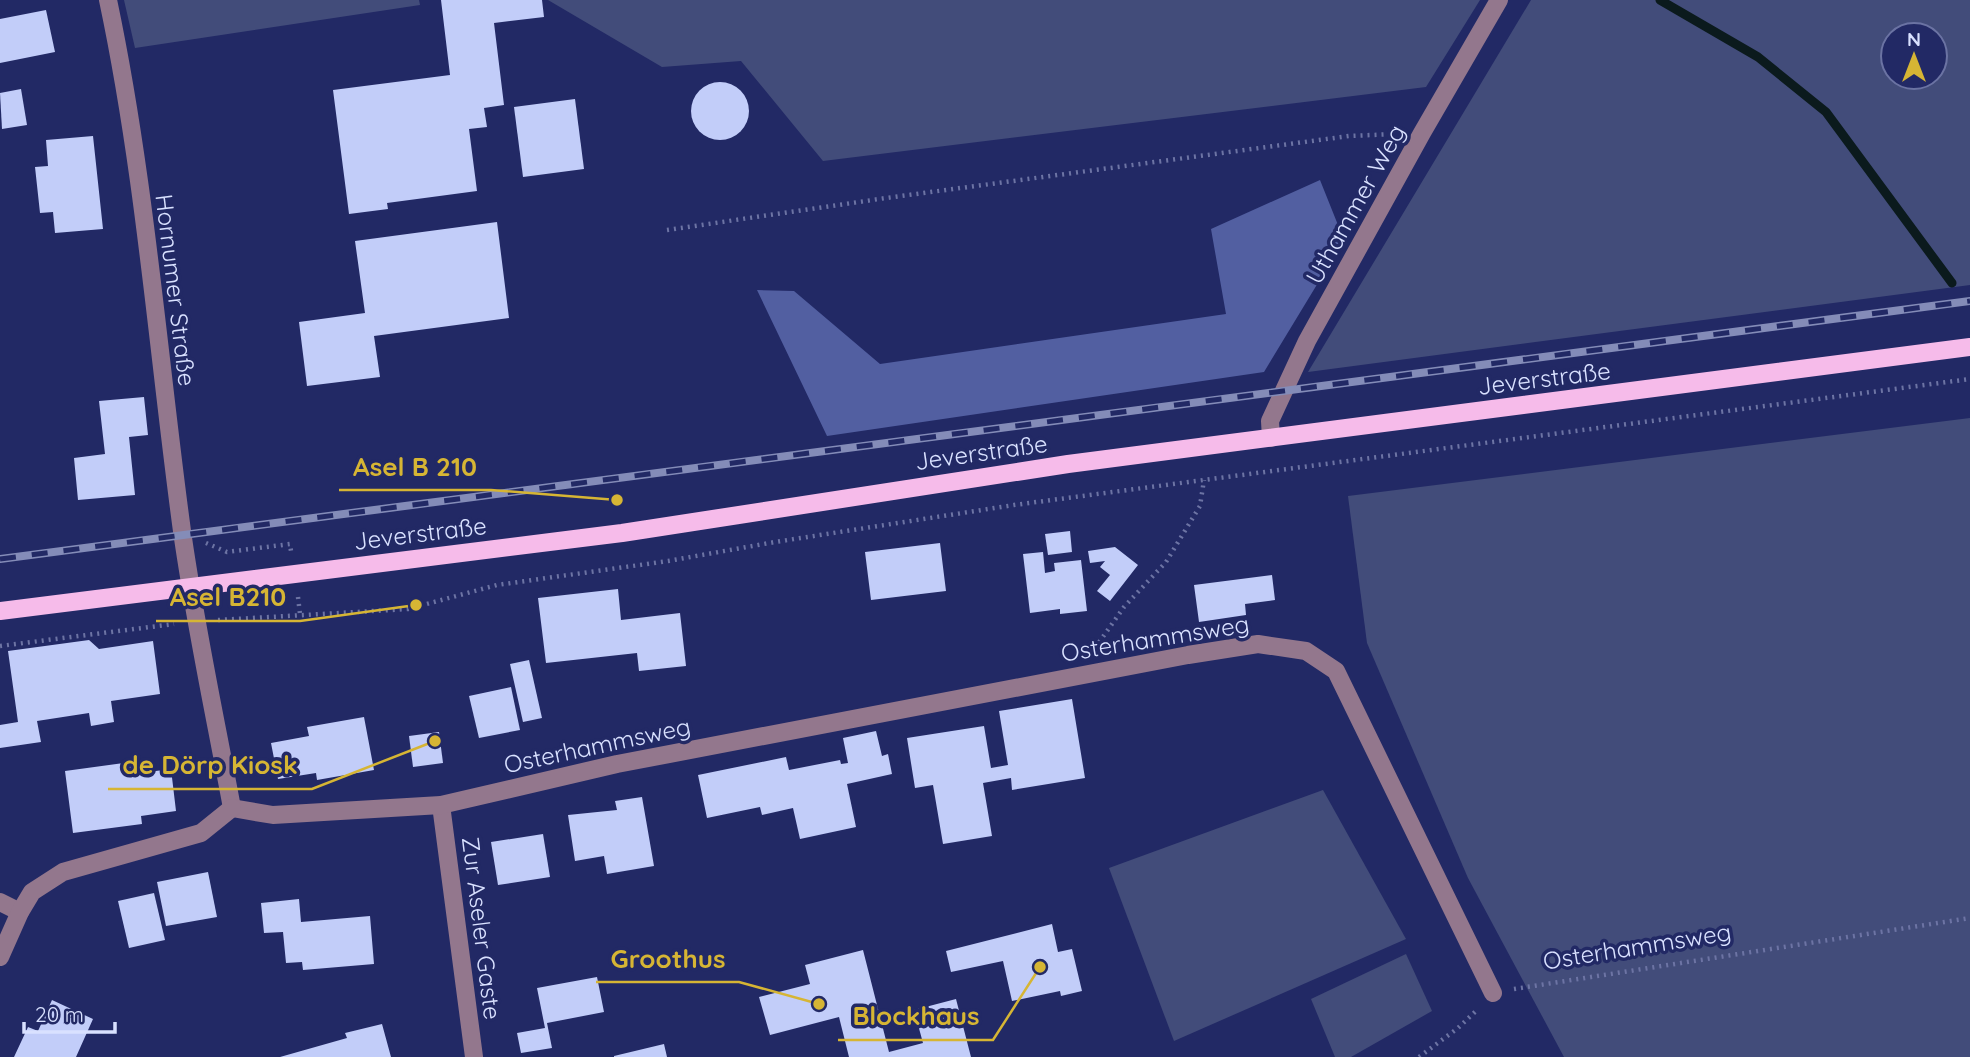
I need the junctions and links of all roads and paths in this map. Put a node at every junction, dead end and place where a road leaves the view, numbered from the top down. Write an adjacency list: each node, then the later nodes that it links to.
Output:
1 (107, 0): 9 (street, Hornumer Straße)
2 (1499, 0): 3 (street, Uthammer Weg)
3 (1422, 133): 4 (path); 7 (street, Uthammer Weg)
4 (667, 230)
5 (1970, 347): 7 (main road, Jeverstraße)
6 (1970, 379): 8 (path)
7 (1271, 438): 9 (main road, Jeverstraße)
8 (1204, 480): 11 (path); 13 (path)
9 (191, 588): 10 (main road, Jeverstraße); 11 (street, Hornumer Straße)
10 (0, 611)
11 (197, 622): 12 (path); 15 (street, Hornumer Straße)
12 (0, 646)
13 (1078, 675): 14 (street, Osterhammsweg); 20 (street, Osterhammsweg)
14 (441, 805): 15 (street, Osterhammsweg); 21 (street, Zur Aseler Gaste)
15 (232, 808): 17 (street)
16 (0, 902): 17 (street)
17 (20, 912): 19 (street)
18 (1970, 918): 20 (path, Osterhammsweg)
19 (0, 957)
20 (1493, 993): 22 (path)
21 (474, 1057)
22 (1419, 1057)

